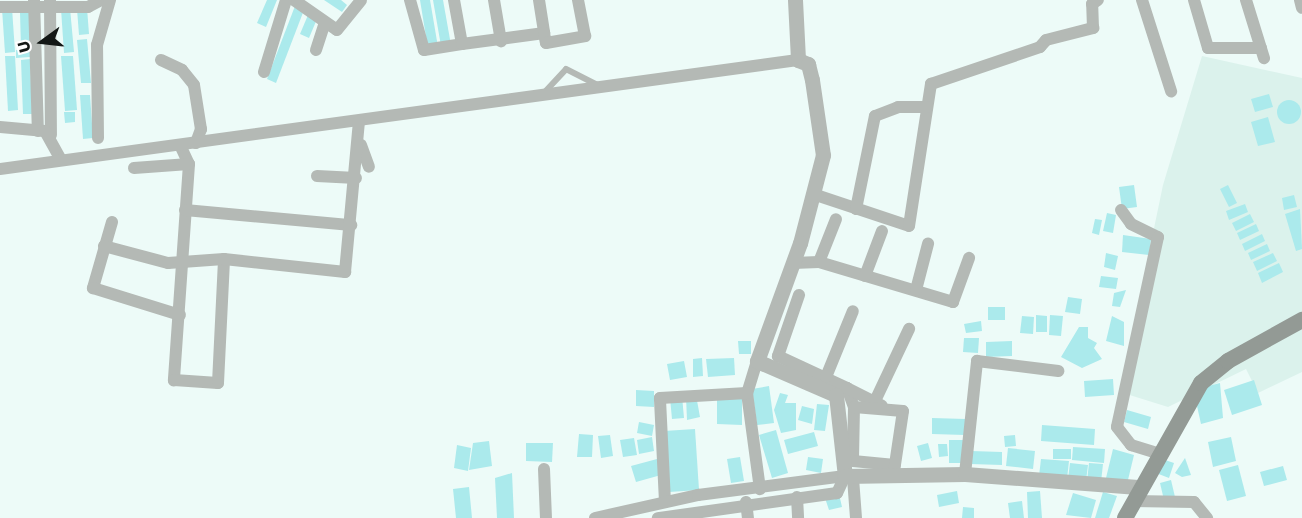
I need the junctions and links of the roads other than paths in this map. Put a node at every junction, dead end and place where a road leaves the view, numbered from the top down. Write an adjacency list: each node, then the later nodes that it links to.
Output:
1 (110, 0): 21 (street)
2 (286, 0): 29 (street)
3 (294, 0): 22 (street)
4 (361, 0): 22 (street)
5 (410, 0): 25 (street)
6 (454, 0): 25 (street)
7 (494, 0): 24 (street)
8 (539, 0): 23 (street)
9 (578, 0): 23 (street)
10 (795, 0): 28 (street)
11 (1098, 0): 33 (street)
12 (1142, 0): 31 (street)
13 (1194, 0): 14 (street)
14 (1246, 0)
15 (1300, 0): 20 (street)
16 (97, 3): 18 (street); 21 (street)
17 (34, 4): 18 (street); 19 (street); 36 (street)
18 (50, 4): 37 (street)
19 (0, 7)
20 (1302, 8)
21 (107, 16): 38 (street)
22 (325, 22): 26 (street)
23 (544, 33): 24 (street)
24 (501, 41): 25 (street)
25 (462, 44)
26 (316, 50)
27 (161, 60): 40 (street)
28 (803, 62): 30 (street); 49 (street)
29 (264, 72)
30 (604, 90): 32 (street); 32 (lane)
31 (1171, 91)
32 (540, 98): 34 (street)
33 (927, 107): 50 (street); 50 (street)
34 (359, 122): 39 (street); 40 (street)
35 (0, 127): 36 (street)
36 (38, 131): 37 (street)
37 (51, 135): 42 (street)
38 (98, 138)
39 (360, 141): 44 (street); 48 (street)
40 (196, 143): 41 (street)
41 (180, 145): 42 (street); 43 (street)
42 (61, 160): 46 (street)
43 (189, 164): 45 (street); 51 (street)
44 (369, 167)
45 (134, 168)
46 (0, 169)
47 (317, 176): 48 (street)
48 (356, 178): 55 (street)
49 (813, 194): 50 (street); 63 (street)
50 (856, 209)
51 (185, 210): 55 (street); 61 (street)
52 (1121, 210): 78 (street)
53 (836, 219): 62 (street)
54 (112, 222): 58 (street)
55 (351, 225): 60 (street)
56 (882, 231): 64 (street)
57 (928, 244): 65 (street)
58 (104, 246): 61 (street); 68 (street)
59 (969, 258): 65 (street)
60 (224, 259): 61 (street); 68 (street)
61 (181, 262): 68 (street)
62 (819, 262): 63 (street); 64 (street)
63 (793, 263): 71 (street)
64 (866, 276): 65 (street)
65 (916, 290)
66 (799, 295): 73 (street)
67 (853, 311): 73 (street)
68 (180, 315)
69 (1302, 320): 78 (main road)
70 (909, 329): 76 (street)
71 (757, 361): 75 (street); 82 (street)
72 (1058, 371): 81 (street)
73 (826, 377): 74 (street)
74 (847, 388): 76 (street); 77 (street)
75 (747, 393): 83 (street); 86 (street)
76 (880, 405): 77 (street); 80 (street)
77 (854, 407): 80 (street)
78 (1158, 453): 84 (main road)
79 (544, 469): 89 (street)
80 (894, 470): 81 (street); 82 (street)
81 (965, 474): 84 (street)
82 (849, 477): 83 (street); 85 (street); 94 (street)
83 (760, 489): 86 (street)
84 (1136, 494): 95 (main road); 96 (street)
85 (797, 496): 87 (street); 93 (street)
86 (665, 502): 90 (street)
87 (746, 502): 88 (street); 92 (street)
88 (700, 513): 91 (street)
89 (546, 518)
90 (595, 518)
91 (658, 518)
92 (748, 518)
93 (798, 518)
94 (856, 518)
95 (1125, 518)
96 (1207, 518)

